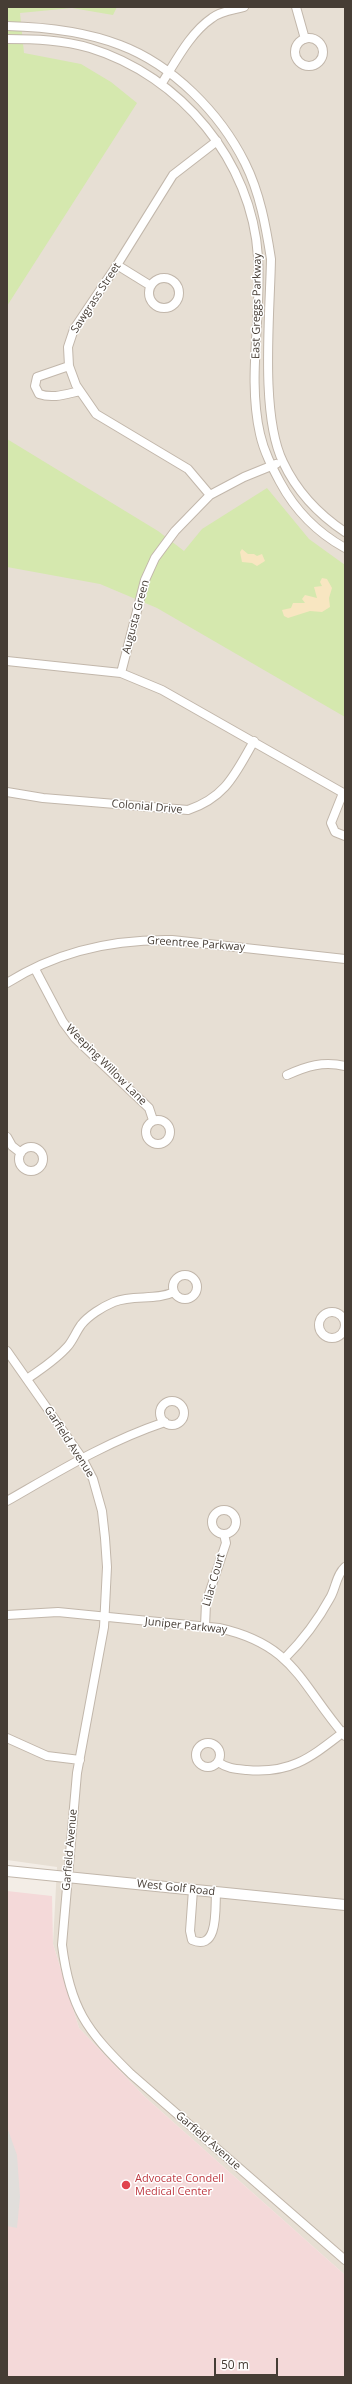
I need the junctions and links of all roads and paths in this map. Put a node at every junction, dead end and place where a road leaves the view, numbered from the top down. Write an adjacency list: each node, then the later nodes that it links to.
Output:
1 (244, 7): 6 (street)
2 (296, 7): 5 (street)
3 (7, 26): 6 (street, East Greggs Parkway)
4 (7, 39): 7 (street, East Greggs Parkway)
5 (305, 39)
6 (169, 72): 7 (street); 13 (street, East Greggs Parkway)
7 (162, 83): 8 (street, East Greggs Parkway)
8 (217, 141): 9 (street, Sawgrass Street); 14 (street, East Greggs Parkway)
9 (118, 264): 10 (street); 11 (street, Sawgrass Street)
10 (151, 286)
11 (69, 366): 12 (street, Sawgrass Street); 12 (street)
12 (80, 392): 15 (street, Sawgrass Street)
13 (282, 462): 14 (street, Augusta Green); 16 (street, East Greggs Parkway)
14 (272, 466): 15 (street, Augusta Green); 17 (street, East Greggs Parkway)
15 (210, 495): 19 (street, Augusta Green)
16 (345, 532)
17 (345, 548)
18 (7, 661): 19 (street)
19 (121, 673): 20 (street)
20 (254, 741): 21 (street, Colonial Drive); 22 (street)
21 (7, 792)
22 (344, 793): 23 (street)
23 (345, 836)
24 (345, 959): 25 (street, Greentree Parkway)
25 (35, 969): 26 (street, Greentree Parkway); 29 (street, Weeping Willow Lane)
26 (7, 983)
27 (345, 1066): 28 (street)
28 (287, 1075)
29 (153, 1120)
30 (7, 1137): 31 (street)
31 (21, 1153)
32 (174, 1292): 34 (street)
33 (7, 1350): 34 (street, Garfield Avenue)
34 (27, 1379): 36 (street, Garfield Avenue)
35 (165, 1422): 36 (street)
36 (82, 1458): 37 (street); 41 (street, Garfield Avenue)
37 (7, 1501)
38 (224, 1534): 42 (street, Lilac Court)
39 (345, 1567): 43 (street)
40 (7, 1614): 41 (street, Juniper Parkway)
41 (105, 1617): 42 (street, Juniper Parkway); 46 (street, Garfield Avenue)
42 (205, 1627): 43 (street, Juniper Parkway)
43 (285, 1658): 44 (street, Juniper Parkway)
44 (344, 1734): 47 (street)
45 (7, 1738): 46 (street)
46 (80, 1760): 49 (street, Garfield Avenue)
47 (218, 1762)
48 (7, 1871): 49 (street, West Golf Road)
49 (67, 1877): 50 (street, West Golf Road); 53 (street, Garfield Avenue)
50 (193, 1890): 51 (street, West Golf Road); 51 (street)
51 (216, 1892): 52 (street, West Golf Road)
52 (345, 1904)
53 (345, 2260)

